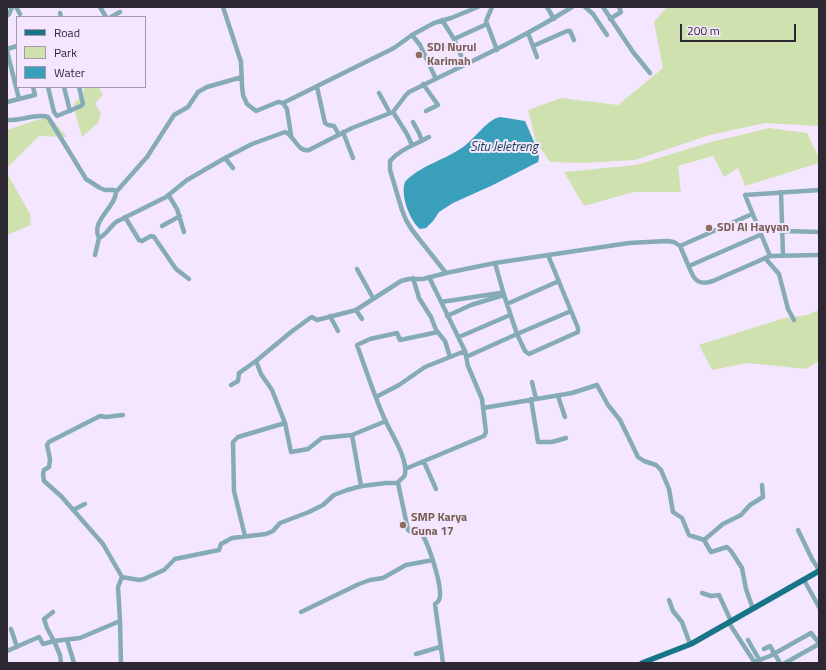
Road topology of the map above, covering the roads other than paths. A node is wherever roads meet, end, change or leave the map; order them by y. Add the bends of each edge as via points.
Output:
1 (12, 7) edge
2 (16, 7) edge
3 (100, 7) edge
4 (223, 7) edge
5 (478, 7) edge
6 (492, 7) edge
7 (548, 7) edge
8 (585, 7) edge
9 (603, 7) edge
10 (619, 7) edge
11 (570, 8) edge
12 (120, 12) dead end
13 (20, 14) dead end
14 (7, 16) edge
15 (105, 16) edge
16 (113, 16) edge
17 (554, 19) junction
18 (610, 19) junction
19 (442, 20) junction
20 (486, 24) junction
21 (528, 33) junction
22 (607, 34) dead end
23 (412, 35) junction
24 (574, 40) dead end
25 (454, 41) junction
26 (532, 46) junction
27 (440, 49) dead end
28 (7, 50) edge
29 (498, 50) junction
30 (537, 57) dead end
31 (465, 65) junction
32 (650, 73) dead end
33 (242, 77) junction
34 (436, 79) junction
35 (423, 84) junction
36 (16, 87) edge
37 (317, 87) junction
38 (16, 88) edge
39 (33, 88) edge
40 (48, 88) edge
41 (64, 88) edge
42 (79, 88) edge
43 (379, 93) dead end
44 (19, 99) junction
45 (7, 102) edge
46 (283, 103) junction
47 (70, 111) junction
48 (426, 112) dead end
49 (392, 113) junction
50 (7, 120) edge
51 (413, 122) dead end
52 (341, 133) junction
53 (291, 136) junction
54 (429, 137) dead end
55 (422, 141) junction
56 (412, 145) junction
57 (225, 158) junction
58 (353, 158) dead end
59 (233, 168) dead end
60 (819, 190) edge
61 (116, 192) junction
62 (781, 192) junction
63 (169, 196) junction
64 (752, 214) junction
65 (180, 216) junction
66 (125, 217) junction
67 (162, 226) dead end
68 (782, 229) junction
69 (184, 232) dead end
70 (819, 232) edge
71 (760, 233) junction
72 (99, 238) junction
73 (680, 246) junction
74 (94, 255) dead end
75 (548, 255) junction
76 (783, 255) junction
77 (819, 255) edge
78 (767, 257) junction
79 (495, 263) junction
80 (689, 266) junction
81 (357, 269) dead end
82 (446, 273) junction
83 (429, 277) junction
84 (413, 278) junction
85 (188, 279) dead end
86 (559, 281) junction
87 (504, 294) junction
88 (373, 298) junction
89 (441, 302) junction
90 (507, 304) junction
91 (356, 310) junction
92 (571, 310) junction
93 (510, 315) junction
94 (330, 316) junction
95 (447, 316) junction
96 (362, 319) dead end
97 (794, 320) dead end
98 (338, 331) dead end
99 (438, 332) junction
100 (517, 334) junction
101 (458, 337) junction
102 (466, 354) junction
103 (450, 357) junction
104 (256, 362) junction
105 (532, 382) dead end
106 (231, 385) dead end
107 (558, 396) junction
108 (376, 397) junction
109 (533, 399) junction
110 (483, 408) junction
111 (123, 415) dead end
112 (565, 417) dead end
113 (386, 421) junction
114 (285, 423) junction
115 (352, 434) junction
116 (566, 438) dead end
117 (424, 462) junction
118 (405, 469) junction
119 (398, 483) junction
120 (762, 485) dead end
121 (361, 486) junction
122 (436, 489) dead end
123 (85, 504) dead end
124 (73, 510) junction
125 (798, 530) dead end
126 (245, 536) junction
127 (704, 540) junction
128 (433, 560) junction
129 (819, 571) edge
130 (122, 578) junction
131 (804, 580) junction
132 (702, 593) dead end
133 (669, 600) dead end
134 (819, 607) edge
135 (753, 609) junction
136 (53, 612) dead end
137 (301, 612) dead end
138 (120, 621) junction
139 (730, 622) junction
140 (11, 629) dead end
141 (67, 640) junction
142 (748, 640) dead end
143 (54, 641) junction
144 (819, 643) edge
145 (690, 644) junction
146 (17, 647) junction
147 (440, 647) junction
148 (764, 649) dead end
149 (7, 651) edge
150 (775, 653) junction
151 (416, 654) dead end
152 (754, 662) edge
153 (760, 662) edge
154 (61, 663) edge
155 (74, 663) edge
156 (121, 663) edge
157 (443, 663) edge
158 (642, 663) edge
159 (780, 663) edge
160 (785, 663) edge

1 - 14 street
2 - 13 street
3 - 15 street
4 - 33 street via 241,62
5 - 19 street
6 - 20 street
7 - 17 street
8 - 22 street
9 - 18 street
10 - 18 street via 621,12
11 - 17 street
12 - 16 street
17 - 21 street
18 - 32 street
19 - 23 street
19 - 25 street
20 - 25 street
20 - 29 street
21 - 26 street
21 - 29 street
23 - 34 street via 420,45
23 - 37 street via 394,48
24 - 26 street via 568,31
25 - 27 street
25 - 31 street
26 - 30 street
28 - 36 street
29 - 31 street
31 - 34 street
33 - 46 street via 243,96 247,104 256,111 278,102
33 - 61 street via 198,92 188,107 174,115 148,157
34 - 35 street
35 - 48 street via 438,105
35 - 49 street via 406,94
37 - 46 street
37 - 52 street via 325,123 334,126
38 - 44 street
39 - 44 street via 35,95
40 - 47 street via 55,115
41 - 47 street
42 - 47 street via 83,104
43 - 49 street
44 - 45 street
46 - 53 street via 287,109
49 - 52 street
49 - 56 street via 402,125
50 - 61 street via 48,116 86,179 100,188
51 - 55 street
52 - 53 street via 306,151
52 - 58 street
53 - 57 street via 282,133
54 - 55 street
55 - 56 street
56 - 82 street via 393,158 390,170 408,225
57 - 59 street
57 - 63 street via 187,180
60 - 62 street
61 - 72 street via 116,197 99,222
62 - 64 street via 745,196
62 - 68 street
63 - 65 street
63 - 66 street
64 - 71 street
64 - 73 street
65 - 67 street
65 - 69 street
66 - 72 street
66 - 85 street via 138,239 142,241 154,237 176,269
68 - 70 street
68 - 71 street
68 - 76 street
71 - 78 street
71 - 80 street
72 - 74 street
73 - 75 street via 672,241 654,241
73 - 80 street
75 - 79 street
75 - 86 street
76 - 77 street
76 - 78 street
78 - 80 street via 713,281 695,279
78 - 97 street via 779,274 788,309
79 - 82 street
79 - 87 street
81 - 88 street
82 - 83 street
83 - 84 street
83 - 89 street
84 - 88 street via 401,281
84 - 99 street via 419,298
86 - 90 street
86 - 92 street
87 - 89 street
87 - 90 street
87 - 95 street
88 - 91 street
89 - 95 street
90 - 93 street
91 - 94 street
91 - 96 street
92 - 100 street
92 - 100 street via 578,332 531,353 525,351
93 - 100 street
93 - 101 street
94 - 98 street
94 - 104 street via 317,320 310,318
95 - 101 street
99 - 103 street via 445,341
99 - 108 street via 400,340 397,333 370,339 357,345
100 - 102 street
101 - 102 street
102 - 103 street
102 - 110 street
103 - 108 street via 425,367
104 - 106 street via 239,373 239,380
104 - 114 street via 272,390
105 - 109 street
107 - 109 street
107 - 112 street
107 - 127 street via 598,386 620,420 638,457 661,470 669,489 673,512 682,518 688,534
108 - 113 street
109 - 110 street
109 - 116 street via 538,442
110 - 117 street via 486,431 484,436 442,452
111 - 124 street via 100,416 48,442 50,464 44,470 44,481
113 - 115 street
113 - 118 street via 399,447
114 - 115 street via 291,452 308,449 322,438
114 - 126 street via 238,437 233,442 234,491
115 - 121 street
117 - 118 street
117 - 122 street
118 - 119 street via 405,475
119 - 121 street
119 - 128 street via 408,530 422,534
120 - 127 street via 763,497
121 - 126 street via 340,493 323,505 280,523 273,531
123 - 124 street
124 - 130 street via 103,544
125 - 129 street
126 - 130 street via 226,541 221,544 219,550 176,559 164,570 144,579
127 - 135 street via 711,552 727,547 731,551 742,568
128 - 137 street via 406,565 383,578 364,582
128 - 147 street via 440,589 439,600 435,604
129 - 131 main road
130 - 138 street via 118,588
131 - 134 street
131 - 135 main road
132 - 139 street via 719,595
133 - 145 street via 673,611 682,622
135 - 139 main road
136 - 143 street via 44,619
138 - 141 street via 80,638
138 - 156 street
139 - 145 main road
139 - 152 street
140 - 146 street
141 - 143 street
141 - 155 street
142 - 153 street
143 - 146 street via 43,644 40,638 37,638
143 - 154 street
144 - 150 street via 811,633
144 - 160 street
145 - 158 main road
146 - 149 street
147 - 151 street
147 - 157 street
148 - 150 street via 770,646
150 - 153 street
150 - 159 street
152 - 153 street

